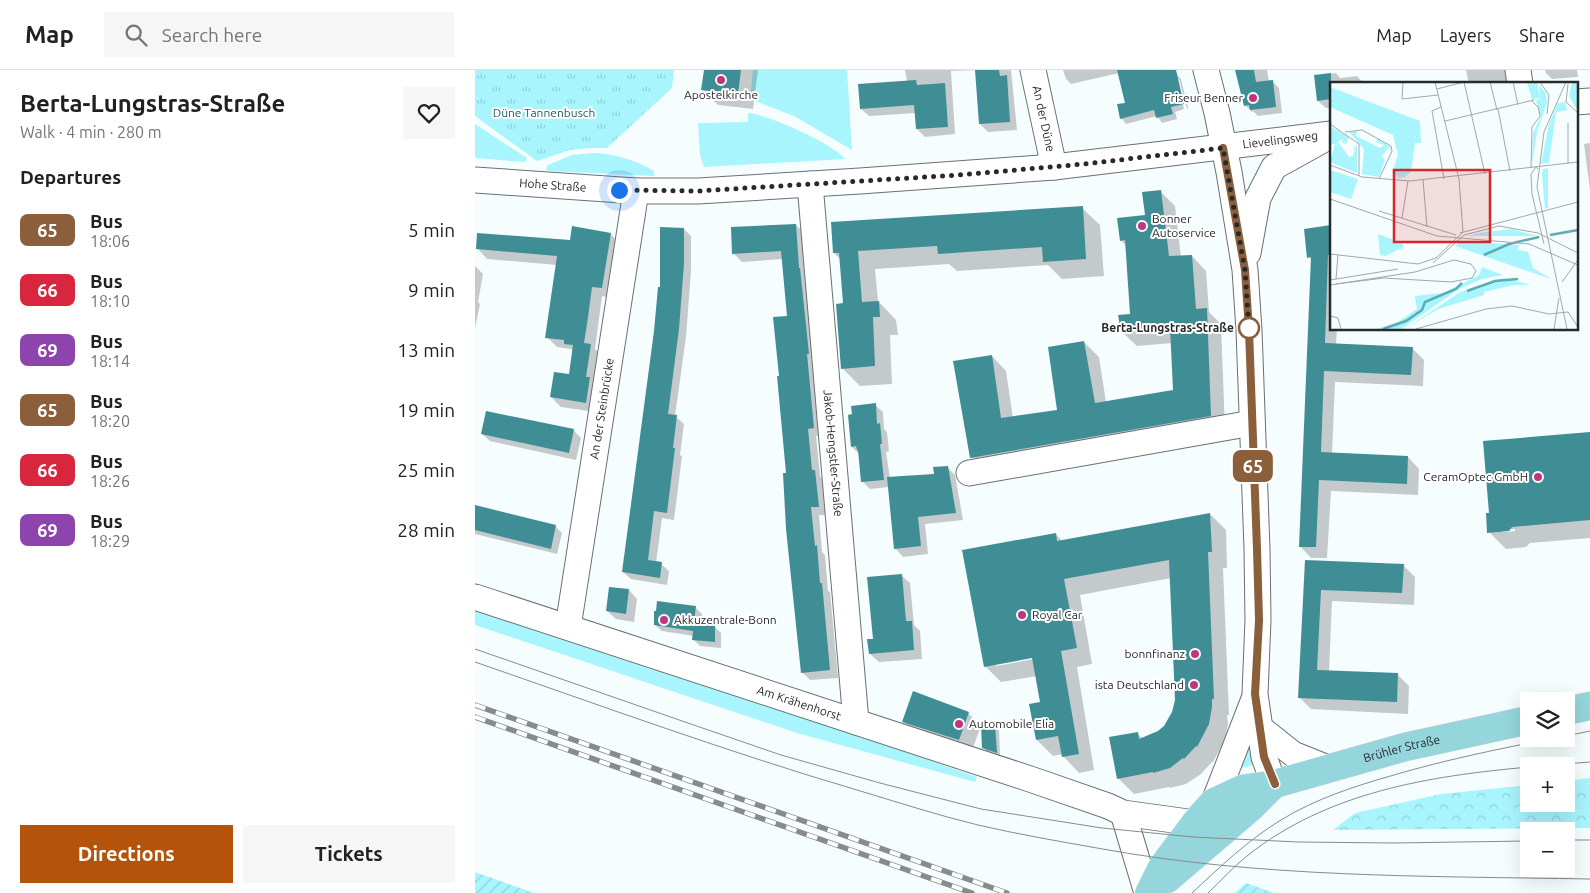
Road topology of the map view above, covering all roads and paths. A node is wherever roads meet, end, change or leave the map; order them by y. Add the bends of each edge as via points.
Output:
1 (1033, 70) edge
2 (1206, 70) edge
3 (1590, 100) edge
4 (1577, 102) edge
5 (1330, 135) edge
6 (1330, 136) edge
7 (1223, 148) junction
8 (1054, 167) junction
9 (475, 180) edge
10 (810, 184) junction
11 (636, 191) junction
12 (1245, 270) junction
13 (1252, 423) junction
14 (969, 473) dead end
15 (475, 597) edge
16 (568, 627) junction
17 (1255, 694) junction
18 (1590, 706) edge
19 (1575, 709) edge
20 (856, 722) junction
21 (1520, 722) edge
22 (1259, 727) junction
23 (1328, 768) junction
24 (1275, 784) junction
25 (1214, 802) junction
26 (1123, 814) junction
27 (1195, 823) junction
28 (1149, 893) edge

1 - 8 street, An der Düne
2 - 7 street
3 - 4 street
5 - 7 street, Lievelingsweg
6 - 12 street via 1274,167 1258,198
7 - 8 street, Lievelingsweg
7 - 12 street
8 - 10 street, Lievelingsweg
9 - 11 street, Hohe Straße
10 - 11 street, Hohe Straße
10 - 20 street, Jakob-Hengstler-Straße
11 - 16 street, An der Steinbrücke
12 - 13 street
13 - 14 street
13 - 17 street via 1259,620
15 - 16 street, Am Krähenhorst
16 - 20 street, Am Krähenhorst
17 - 22 street
17 - 25 street
18 - 19 main road
20 - 26 street, Am Krähenhorst via 1031,779
21 - 23 main road, Brühler Straße via 1405,746
22 - 23 street via 1293,754
22 - 24 street via 1264,757
23 - 24 main road, Brühler Straße
24 - 25 main road, Brühler Straße via 1242,789
24 - 28 main road
25 - 27 main road
26 - 27 street, Am Krähenhorst
26 - 28 street
27 - 28 main road via 1161,869

